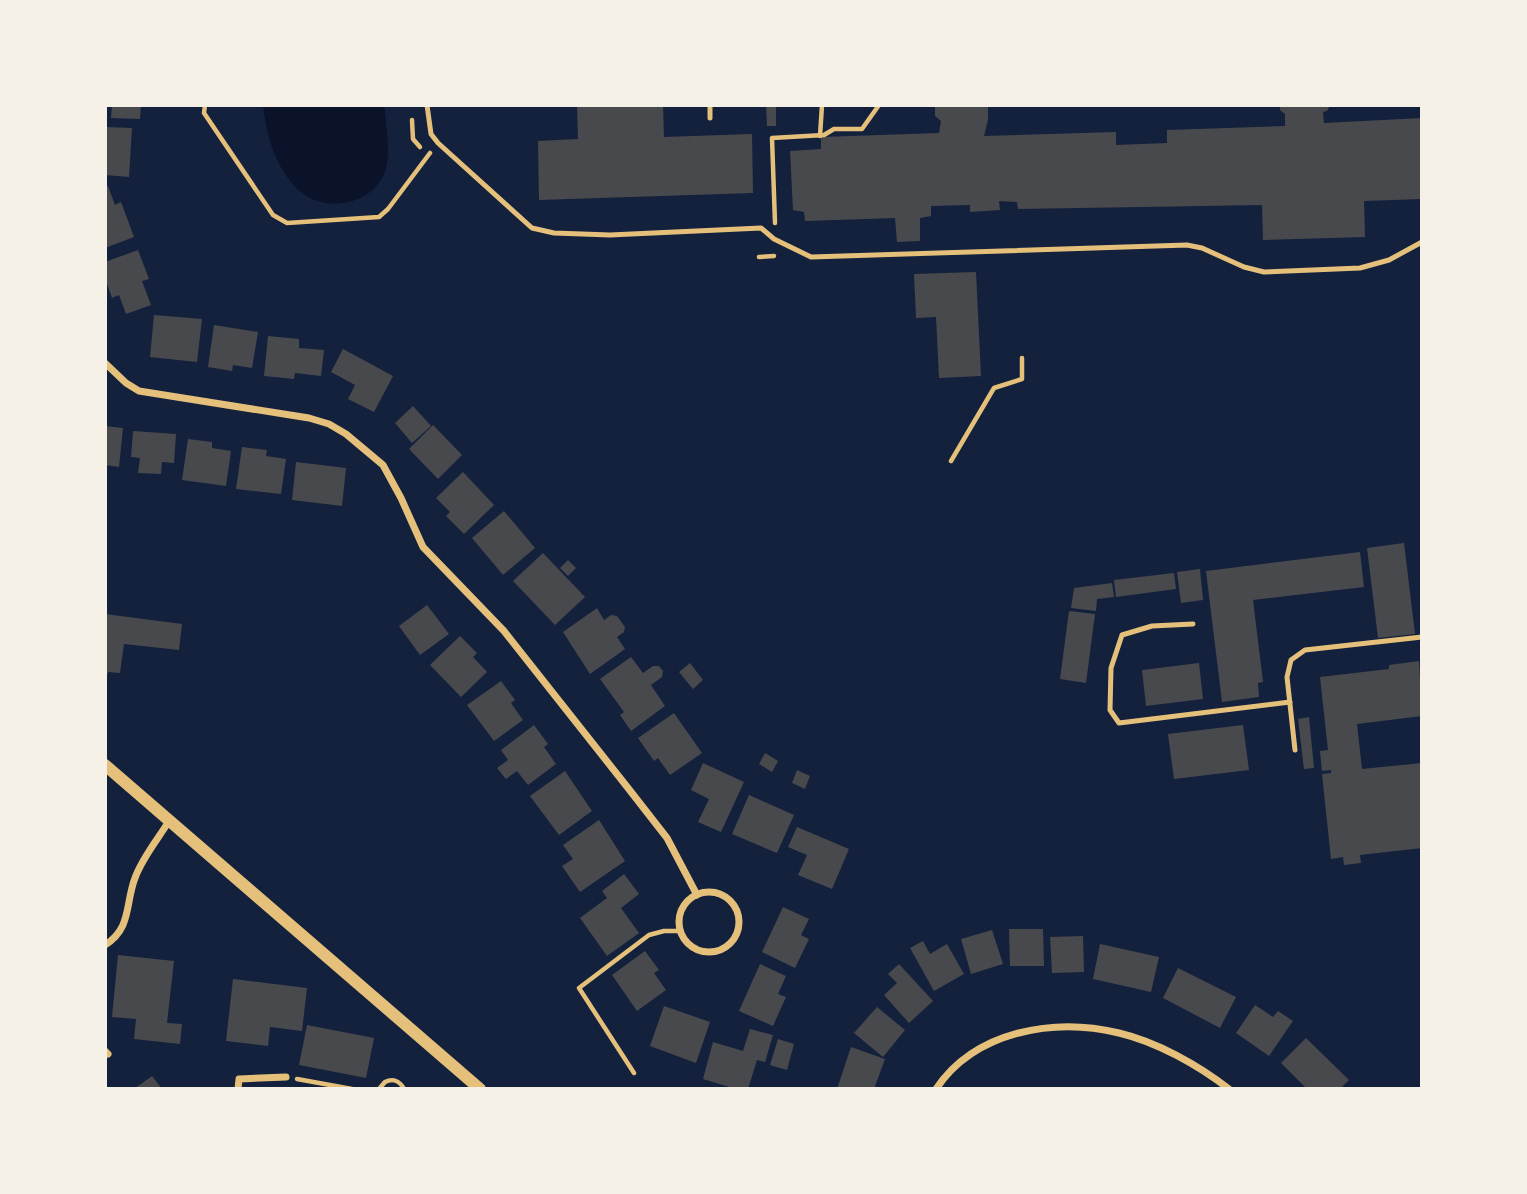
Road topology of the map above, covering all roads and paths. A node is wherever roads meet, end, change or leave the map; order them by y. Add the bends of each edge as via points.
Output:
1 (205, 105) edge
2 (427, 105) edge
3 (710, 105) edge
4 (822, 105) edge
5 (878, 105) edge
6 (710, 118) dead end
7 (820, 136) junction
8 (438, 143) junction
9 (774, 239) junction
10 (1422, 242) edge
11 (759, 257) dead end
12 (1022, 358) dead end
13 (105, 363) edge
14 (951, 461) dead end
15 (1193, 624) dead end
16 (1422, 637) edge
17 (1290, 702) junction
18 (1295, 750) dead end
19 (105, 765) edge
20 (169, 821) junction
21 (697, 895) junction
22 (680, 931) junction
23 (105, 945) edge
24 (634, 1073) dead end
25 (286, 1077) joint
26 (351, 1088) edge
27 (237, 1089) edge
28 (360, 1089) edge
29 (379, 1089) edge
30 (404, 1089) edge
31 (480, 1089) edge
32 (936, 1089) edge
33 (1228, 1089) edge

1 - 8 path via 204,113 273,215 286,223 379,217
2 - 8 lane via 431,134
3 - 6 lane
4 - 7 path
5 - 7 path via 862,129 834,129
7 - 9 path via 772,138
8 - 9 lane via 532,228 610,235 761,228
9 - 10 lane via 811,257 1187,245 1264,272 1360,268 1401,255
9 - 11 path via 775,256
12 - 14 path via 1023,379 994,388
13 - 21 street via 139,391 309,418 329,424 361,444 383,465 423,547 505,631 667,838
15 - 17 lane via 1152,626 1122,635 1111,668 1110,710 1119,723
16 - 17 lane via 1305,650 1290,660
17 - 18 lane
19 - 20 street
20 - 23 street via 135,876 126,922
20 - 31 street
21 - 22 street via 681,911
21 - 22 street via 712,892 730,901 738,916 735,937 720,950 708,952 689,944
22 - 24 path via 649,935 579,988
25 - 26 path
25 - 27 street via 239,1079
26 - 28 path
29 - 30 path via 393,1080
32 - 33 street via 958,1062 985,1045 1010,1034 1045,1028 1119,1033 1156,1045

